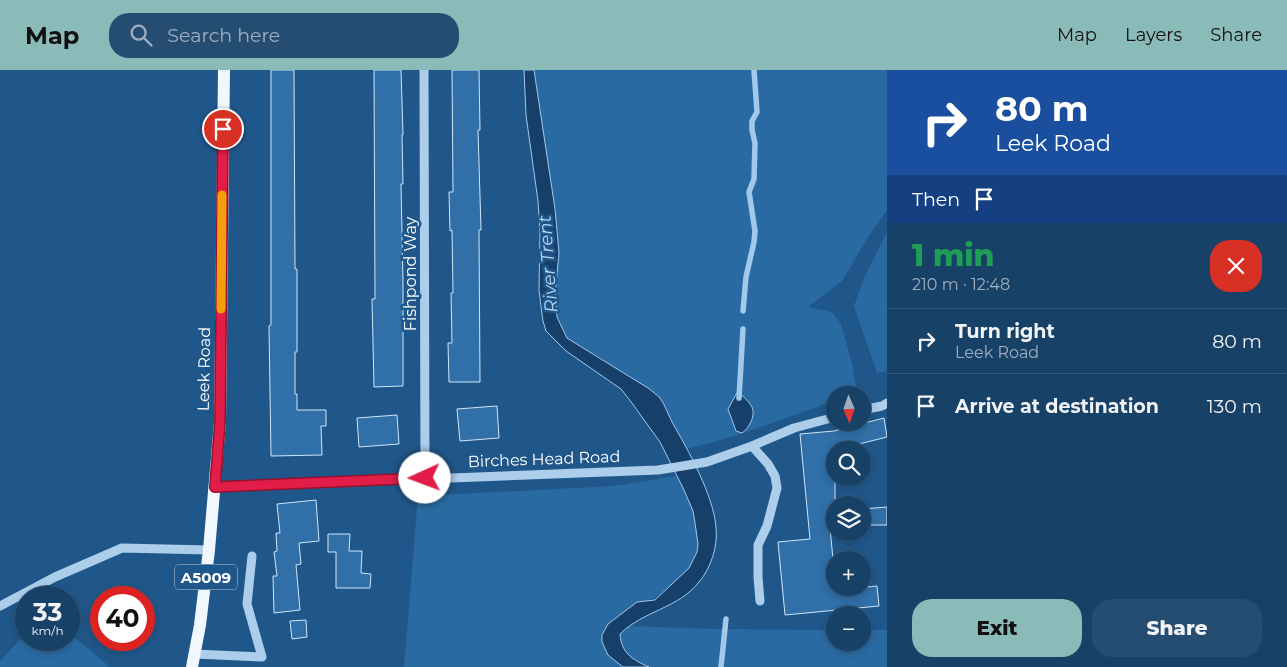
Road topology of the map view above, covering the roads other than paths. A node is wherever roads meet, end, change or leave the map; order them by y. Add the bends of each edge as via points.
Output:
1 (224, 70) edge
2 (424, 70) edge
3 (887, 403) edge
4 (871, 408) edge
5 (826, 419) edge
6 (752, 446) junction
7 (425, 478) junction
8 (215, 487) junction
9 (209, 550) junction
10 (252, 556) dead end
11 (760, 601) dead end
12 (0, 606) edge
13 (193, 661) edge

1 - 8 main road, Leek Road / A5009 via 220,422
2 - 7 street, Fishpond Way
3 - 4 street
5 - 6 street, Birches Head Road via 794,428
6 - 7 street, Birches Head Road via 708,462 658,470
6 - 11 street via 768,464 777,488 767,526 758,545
7 - 8 street, Birches Head Road
8 - 9 main road, Leek Road / A5009
9 - 12 street via 122,548 55,577
9 - 13 main road, Leek Road / A5009
10 - 13 street via 247,604 262,657

